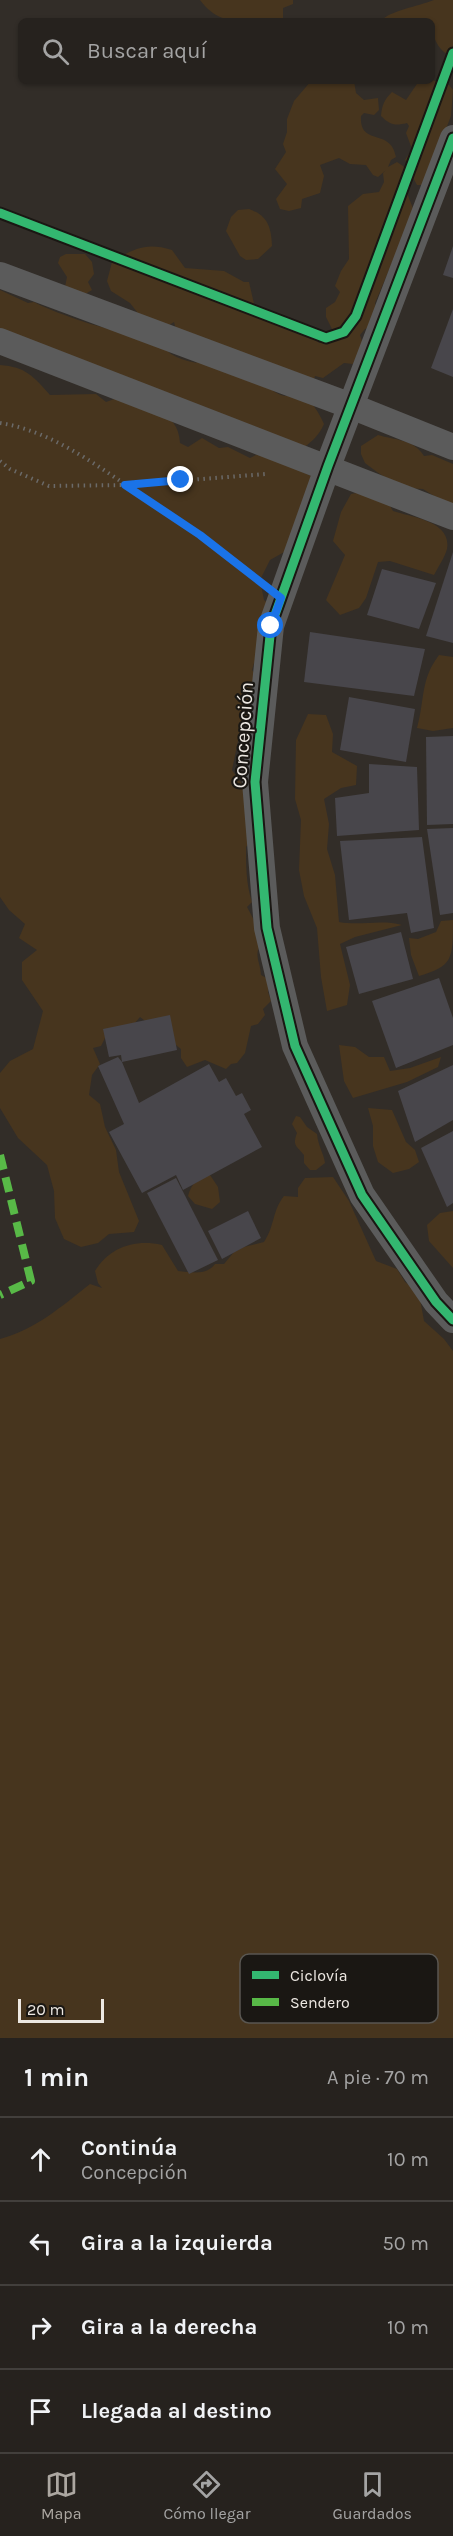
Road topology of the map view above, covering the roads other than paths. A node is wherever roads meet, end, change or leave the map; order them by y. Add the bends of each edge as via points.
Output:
1 (453, 138) edge
2 (0, 275) edge
3 (0, 341) edge
4 (351, 406) junction
5 (453, 447) edge
6 (328, 466) junction
7 (453, 517) edge
8 (453, 1320) edge

1 - 4 street, Concepción
2 - 4 street
3 - 6 street
4 - 5 street
4 - 6 street, Concepción
6 - 7 street
6 - 8 street, Concepción via 271,626 255,782 267,928 295,1046 362,1195 436,1302

